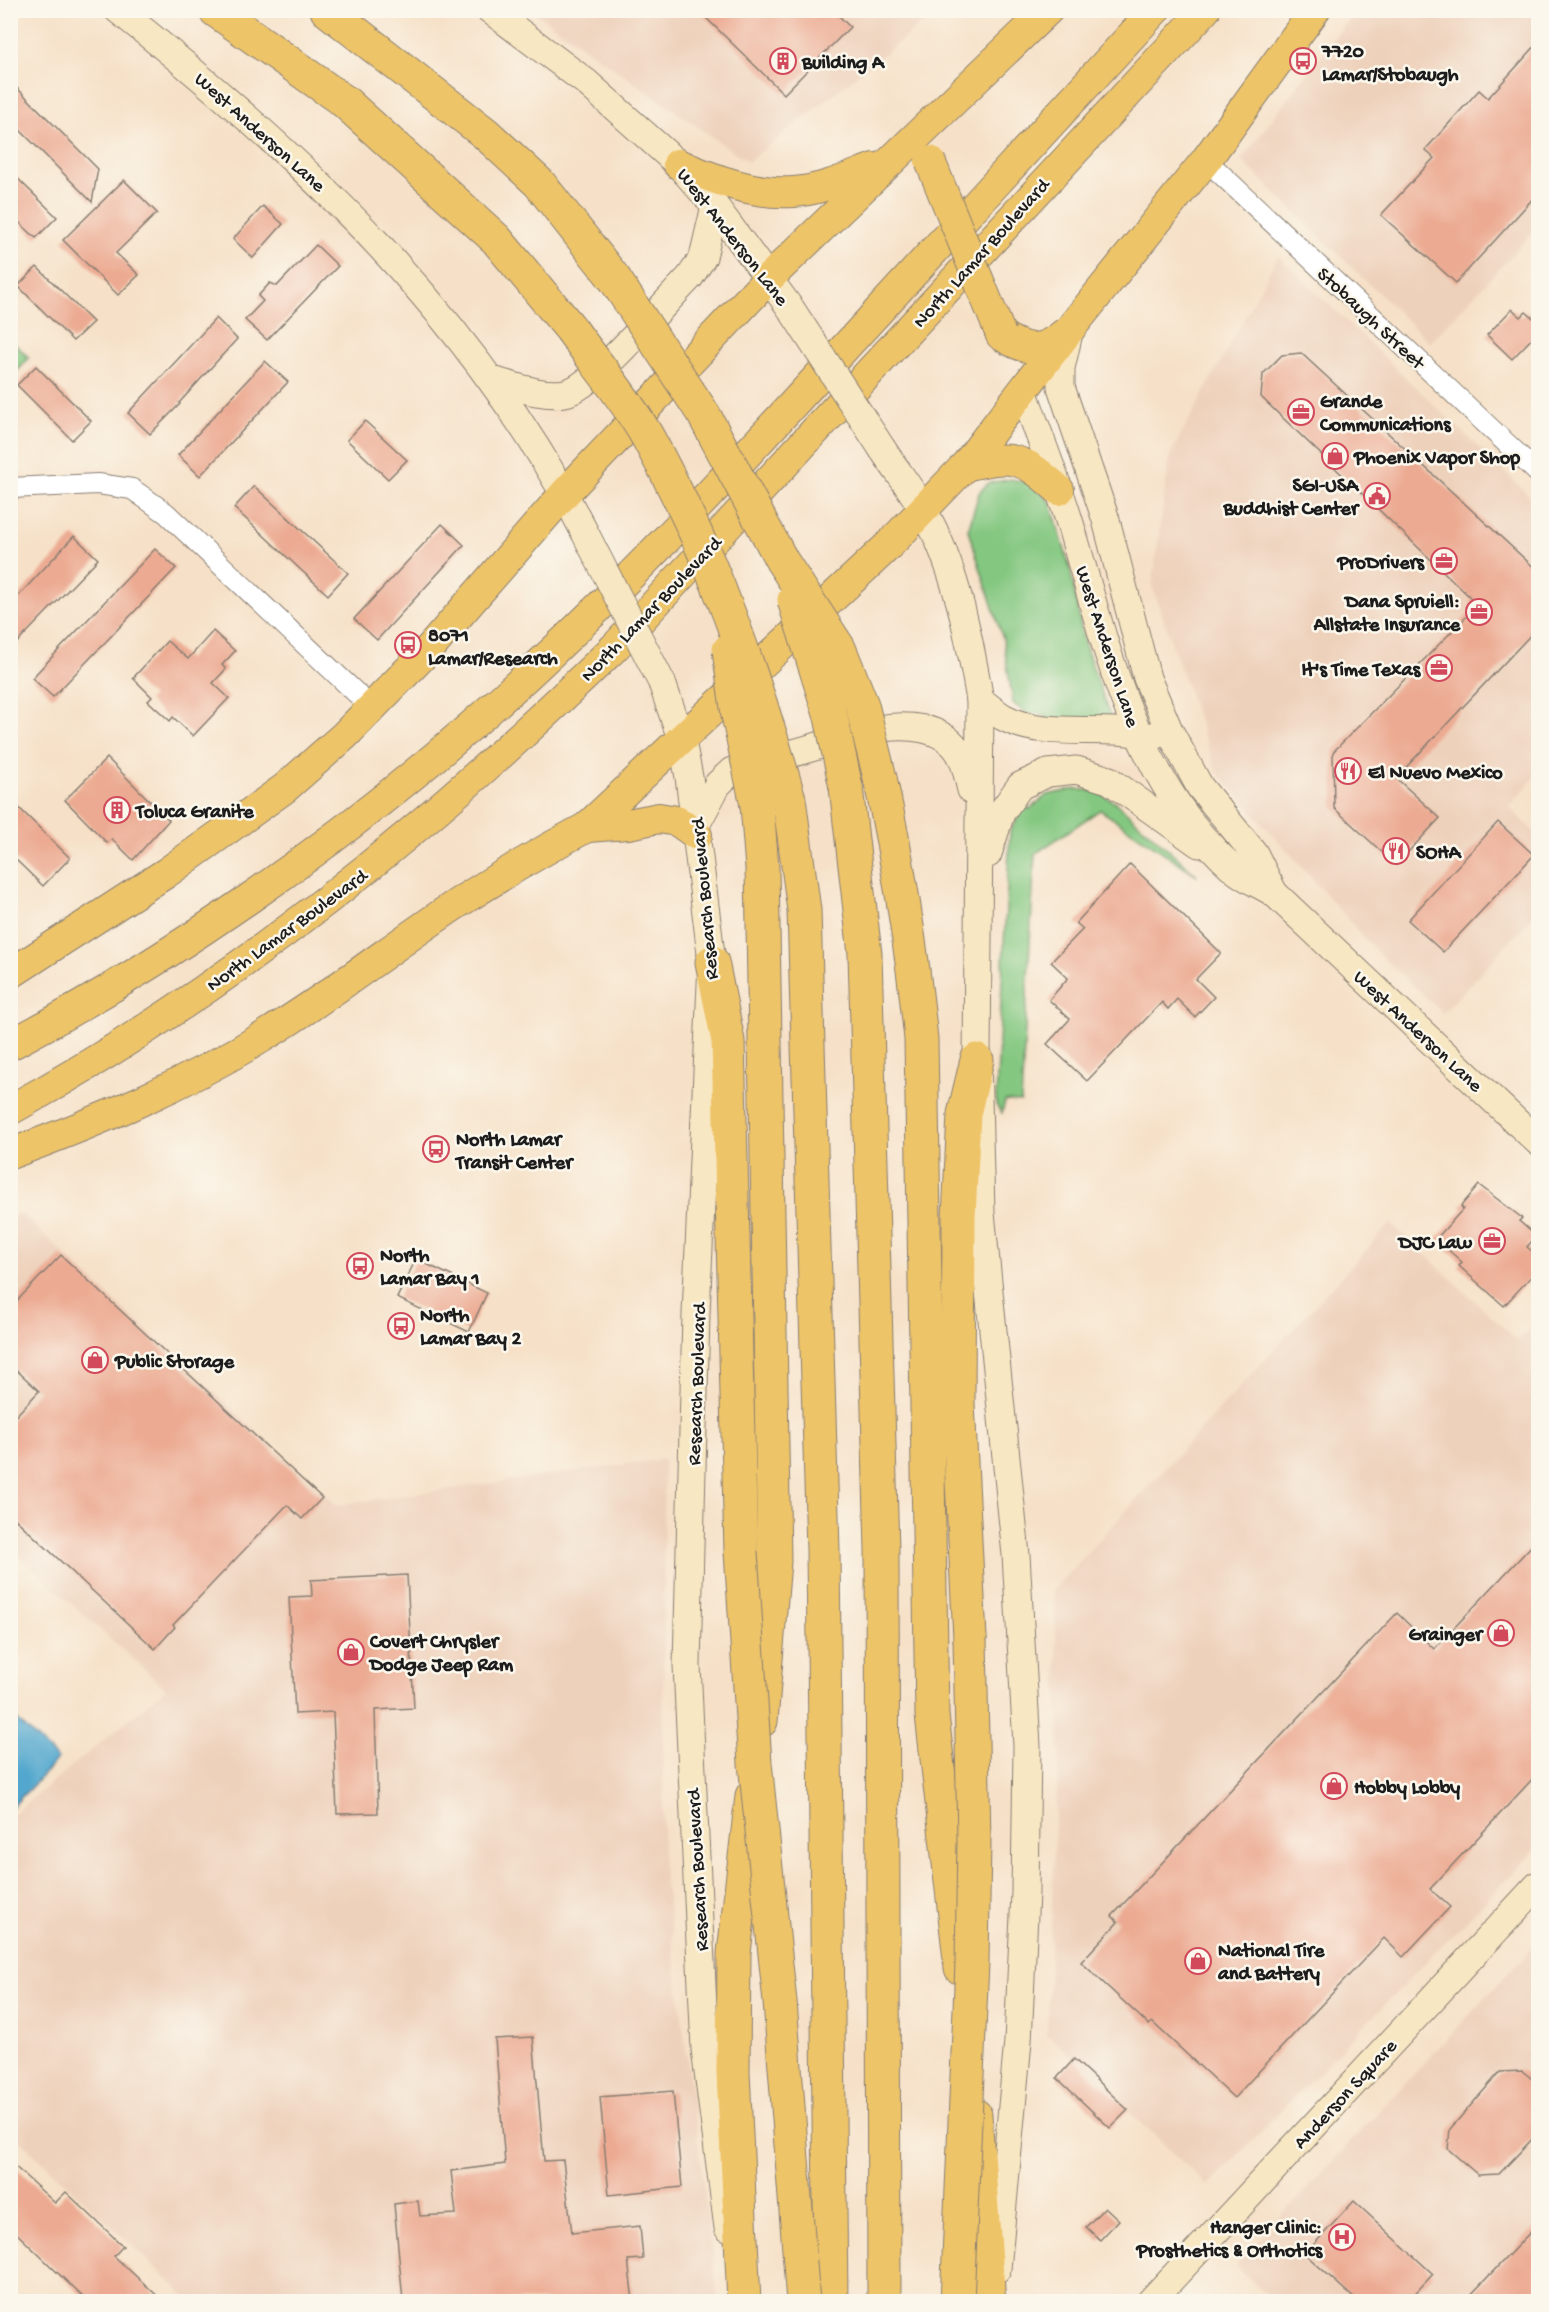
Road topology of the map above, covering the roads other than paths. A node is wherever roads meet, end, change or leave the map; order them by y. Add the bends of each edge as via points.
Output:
1 (118, 10) edge
2 (216, 10) edge
3 (327, 10) edge
4 (490, 10) edge
5 (1048, 10) edge
6 (1155, 10) edge
7 (1205, 10) edge
8 (1315, 10) edge
9 (926, 126) junction
10 (1206, 160) junction
11 (891, 161) junction
12 (678, 164) junction
13 (715, 206) junction
14 (769, 278) junction
15 (1070, 329) junction
16 (1001, 335) junction
17 (492, 380) junction
18 (1023, 390) junction
19 (966, 466) junction
20 (1539, 473) edge
21 (10, 488) edge
22 (1059, 490) junction
23 (565, 493) junction
24 (924, 511) junction
25 (782, 561) junction
26 (720, 586) junction
27 (980, 700) junction
28 (373, 709) junction
29 (1136, 732) junction
30 (682, 741) junction
31 (1184, 760) junction
32 (980, 820) junction
33 (587, 827) junction
34 (697, 830) junction
35 (1236, 870) junction
36 (979, 884) junction
37 (1274, 893) junction
38 (712, 962) junction
39 (10, 974) edge
40 (10, 1046) edge
41 (977, 1060) junction
42 (10, 1110) edge
43 (1539, 1142) edge
44 (10, 1154) edge
45 (1539, 1885) edge
46 (743, 2301) edge
47 (803, 2301) edge
48 (831, 2301) edge
49 (884, 2301) edge
50 (957, 2301) edge
51 (989, 2301) edge
52 (994, 2301) edge
53 (1150, 2301) edge

1 - 17 main road, West Anderson Lane via 208,81 353,215 410,276
2 - 26 highway, bridge via 345,102 496,239 571,329 646,435
3 - 25 highway, bridge via 486,134 531,176 614,278 704,416
4 - 12 main road, West Anderson Lane via 586,82
5 - 9 main road
6 - 40 main road, North Lamar Boulevard via 770,430 592,615 496,704 375,804 268,883 145,966
7 - 42 main road, North Lamar Boulevard via 646,614 542,718 402,842 299,922 174,1009
8 - 10 main road
9 - 11 main road
9 - 16 main road, bridge via 930,161
10 - 15 main road
10 - 20 street, Stobaugh Street
11 - 12 main road via 833,184 794,192 753,189
11 - 14 main road
12 - 13 main road, West Anderson Lane
13 - 14 main road, West Anderson Lane
13 - 17 main road via 703,256 690,277 588,381 566,393 543,393
14 - 23 main road
14 - 24 main road, West Anderson Lane, bridge
15 - 16 main road via 1046,348 1023,346
15 - 18 main road
15 - 31 main road via 1061,387 1106,520 1147,678
16 - 18 main road
17 - 23 main road, West Anderson Lane
18 - 19 main road
18 - 22 main road, West Anderson Lane
19 - 22 main road via 998,458 1017,460 1035,468
19 - 24 main road
21 - 28 street via 98,484 132,489 166,513
22 - 29 main road, West Anderson Lane via 1099,628
23 - 28 main road
23 - 30 main road, Research Boulevard, bridge via 662,683
24 - 27 main road via 949,572 971,648
24 - 30 main road
25 - 49 highway, bridge via 831,717 846,787 865,954 882,1550
25 - 51 highway, bridge via 839,648 862,705 900,869 913,960 921,1039 932,1715 980,2160
26 - 46 highway, bridge via 738,715 757,806 763,879 774,1561 767,1669 734,1953 733,2072
26 - 48 highway, bridge via 762,700 789,799 804,910 823,1550
27 - 29 main road via 1004,717 1039,727
27 - 32 main road
28 - 39 main road via 285,788 166,873
29 - 31 main road via 1159,739
29 - 35 main road, West Anderson Lane via 1168,789 1200,832
30 - 33 main road
30 - 34 main road, Research Boulevard
31 - 37 main road, West Anderson Lane via 1206,795 1254,853
32 - 34 main road via 961,754 954,746 919,727 895,726 732,771 718,784
32 - 36 main road
33 - 34 main road via 659,818
33 - 44 main road via 456,904 374,964 218,1064 99,1120
34 - 38 main road, Research Boulevard
35 - 36 main road via 1109,780 1076,770 1048,773 1020,786 1001,813
35 - 37 main road, West Anderson Lane
36 - 41 main road
37 - 43 main road, West Anderson Lane
38 - 46 main road, Research Boulevard via 696,1314 687,1665 705,2049 724,2206
38 - 47 highway, bridge via 728,1041 741,1552 754,1763 780,2002
41 - 50 highway, bridge via 964,1113 959,1217 958,1403 974,1841
41 - 52 main road via 981,1214 1016,1555 1027,1746 1018,2041
45 - 53 main road, Anderson Square

